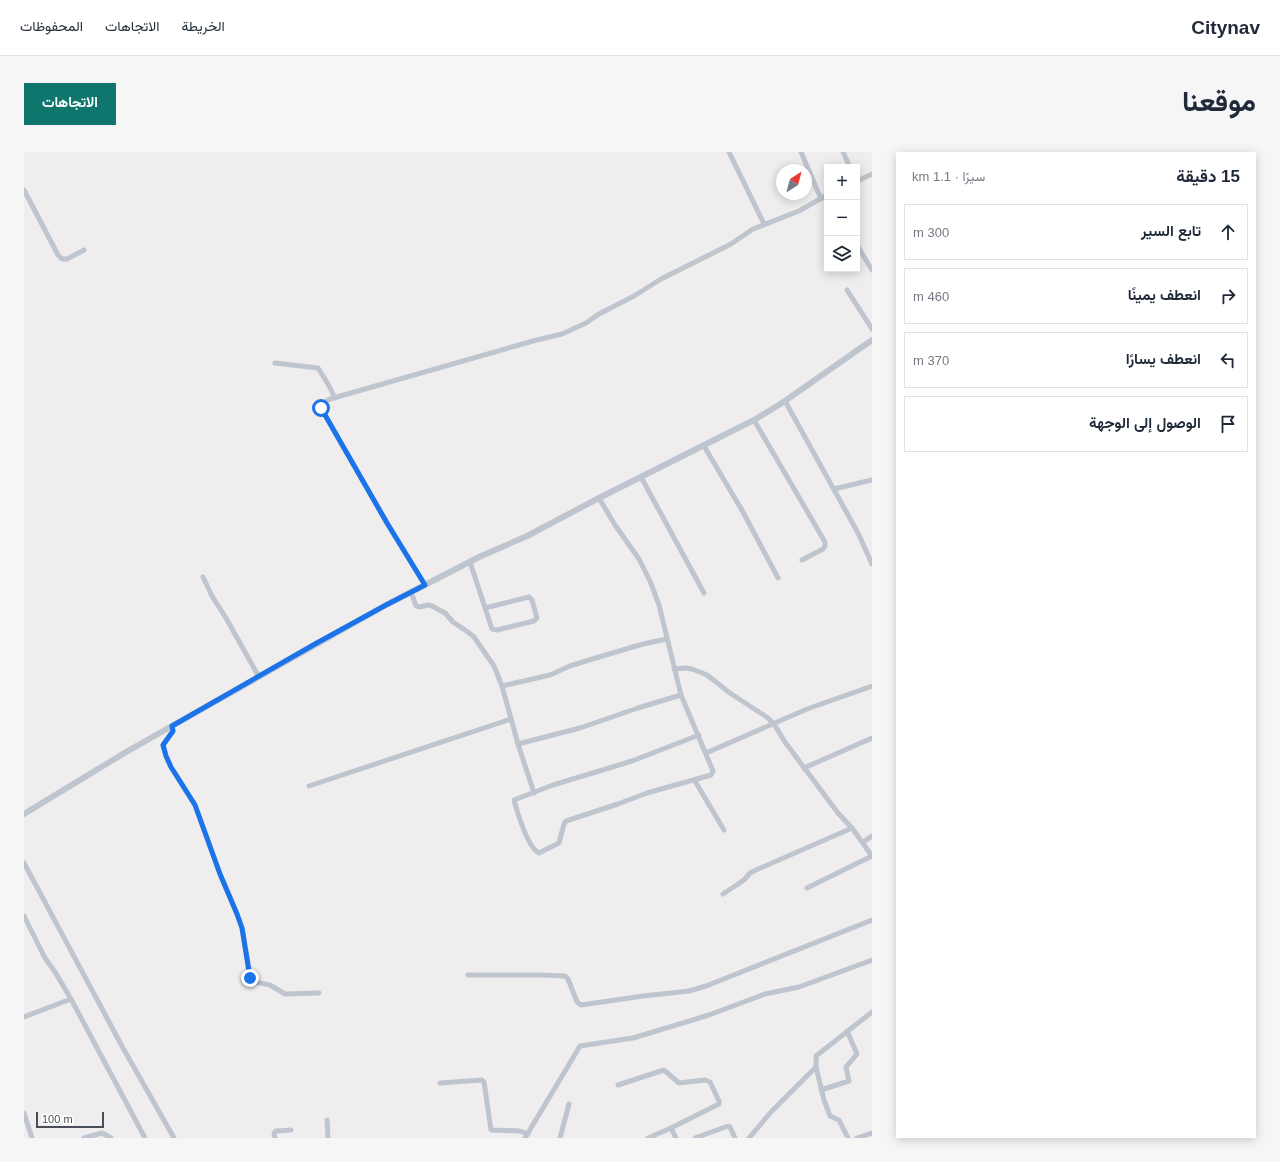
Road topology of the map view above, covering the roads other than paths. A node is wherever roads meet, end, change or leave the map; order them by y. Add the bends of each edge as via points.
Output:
1 (729, 152) edge
2 (801, 152) edge
3 (843, 152) edge
4 (849, 164) edge
5 (872, 174) edge
6 (860, 180) edge
7 (24, 190) edge
8 (824, 197) edge
9 (821, 199) junction
10 (764, 224) junction
11 (84, 250) dead end
12 (860, 250) edge
13 (872, 270) edge
14 (847, 290) dead end
15 (872, 329) edge
16 (872, 340) edge
17 (275, 363) dead end
18 (335, 398) junction
19 (785, 401) junction
20 (754, 420) junction
21 (704, 446) junction
22 (641, 477) junction
23 (872, 480) edge
24 (834, 489) junction
25 (599, 498) junction
26 (802, 560) dead end
27 (470, 562) junction
28 (872, 564) edge
29 (203, 577) dead end
30 (778, 578) dead end
31 (425, 585) junction
32 (411, 592) junction
33 (704, 594) dead end
34 (485, 608) junction
35 (667, 639) junction
36 (674, 669) junction
37 (259, 677) junction
38 (502, 686) junction
39 (872, 686) edge
40 (681, 695) junction
41 (511, 719) junction
42 (774, 724) junction
43 (172, 726) junction
44 (699, 735) junction
45 (872, 738) edge
46 (518, 744) junction
47 (706, 753) junction
48 (804, 768) junction
49 (695, 781) junction
50 (309, 786) dead end
51 (534, 793) junction
52 (24, 814) edge
53 (852, 828) junction
54 (724, 830) dead end
55 (872, 836) edge
56 (863, 842) junction
57 (872, 856) edge
58 (24, 863) edge
59 (807, 888) dead end
60 (723, 894) dead end
61 (24, 916) edge
62 (872, 920) edge
63 (872, 960) edge
64 (468, 975) dead end
65 (319, 993) dead end
66 (70, 1000) junction
67 (872, 1012) edge
68 (24, 1018) edge
69 (847, 1031) junction
70 (816, 1067) junction
71 (440, 1083) dead end
72 (618, 1084) dead end
73 (821, 1090) junction
74 (569, 1104) dead end
75 (24, 1113) edge
76 (327, 1120) dead end
77 (671, 1128) junction
78 (291, 1130) dead end
79 (872, 1132) edge
80 (527, 1136) edge
81 (32, 1138) edge
82 (84, 1138) edge
83 (111, 1138) edge
84 (145, 1138) edge
85 (174, 1138) edge
86 (275, 1138) edge
87 (328, 1138) edge
88 (560, 1138) edge
89 (648, 1138) edge
90 (676, 1138) edge
91 (695, 1138) edge
92 (735, 1138) edge
93 (749, 1138) edge
94 (848, 1138) edge
95 (857, 1138) edge

1 - 10 street
2 - 9 street
3 - 4 street
5 - 6 street
7 - 11 street via 62,259
8 - 9 street
9 - 10 street via 799,211
10 - 18 street via 562,334
12 - 13 street
14 - 15 street
16 - 19 street
17 - 18 street via 318,368
18 - 31 street via 324,402 321,408
19 - 20 street
19 - 24 street
20 - 21 street
20 - 26 street via 824,542 823,549
21 - 22 street
21 - 30 street
22 - 25 street
22 - 33 street
23 - 24 street
24 - 28 street
25 - 27 street via 527,536
25 - 35 street via 639,558 658,604
27 - 31 street
27 - 34 street
29 - 37 street
31 - 32 street
32 - 37 street
32 - 38 street via 416,606 427,605 442,610 474,638 494,666
34 - 34 street via 494,630 534,621 537,618 529,597
35 - 36 street
35 - 38 street via 599,656 550,675
36 - 40 street
36 - 42 street via 686,668 707,675
37 - 43 street
38 - 41 street
39 - 42 street via 807,709
40 - 44 street
40 - 46 street via 580,728
41 - 46 street
41 - 50 street
42 - 47 street
42 - 48 street
43 - 52 street
43 - 65 street via 173,731 163,745 166,756 176,777 195,805 237,914 251,979 270,985 285,994
44 - 47 street
44 - 51 street via 632,761
45 - 48 street
46 - 51 street
47 - 49 street via 712,774
48 - 53 street
49 - 51 street via 647,793 566,821 559,843 539,853 534,850 522,825 514,800
49 - 54 street
53 - 56 street
53 - 60 street via 750,873
55 - 56 street
56 - 57 street
57 - 59 street
58 - 85 street
61 - 66 street
62 - 64 street via 722,981 689,991 581,1005 564,976
63 - 80 street via 799,987 765,994 640,1036 580,1046
66 - 68 street
66 - 84 street
67 - 69 street
69 - 70 street via 816,1056
69 - 73 street via 857,1054 846,1068 848,1081
70 - 73 street
70 - 93 street
71 - 80 street via 482,1080 491,1130 520,1131
72 - 77 street via 664,1070 679,1084 709,1080 719,1104
73 - 94 street via 830,1116 839,1120
74 - 88 street
75 - 81 street
76 - 87 street
77 - 89 street
77 - 90 street
78 - 86 street via 275,1131
79 - 95 street
82 - 83 street via 102,1132
91 - 92 street via 728,1126

